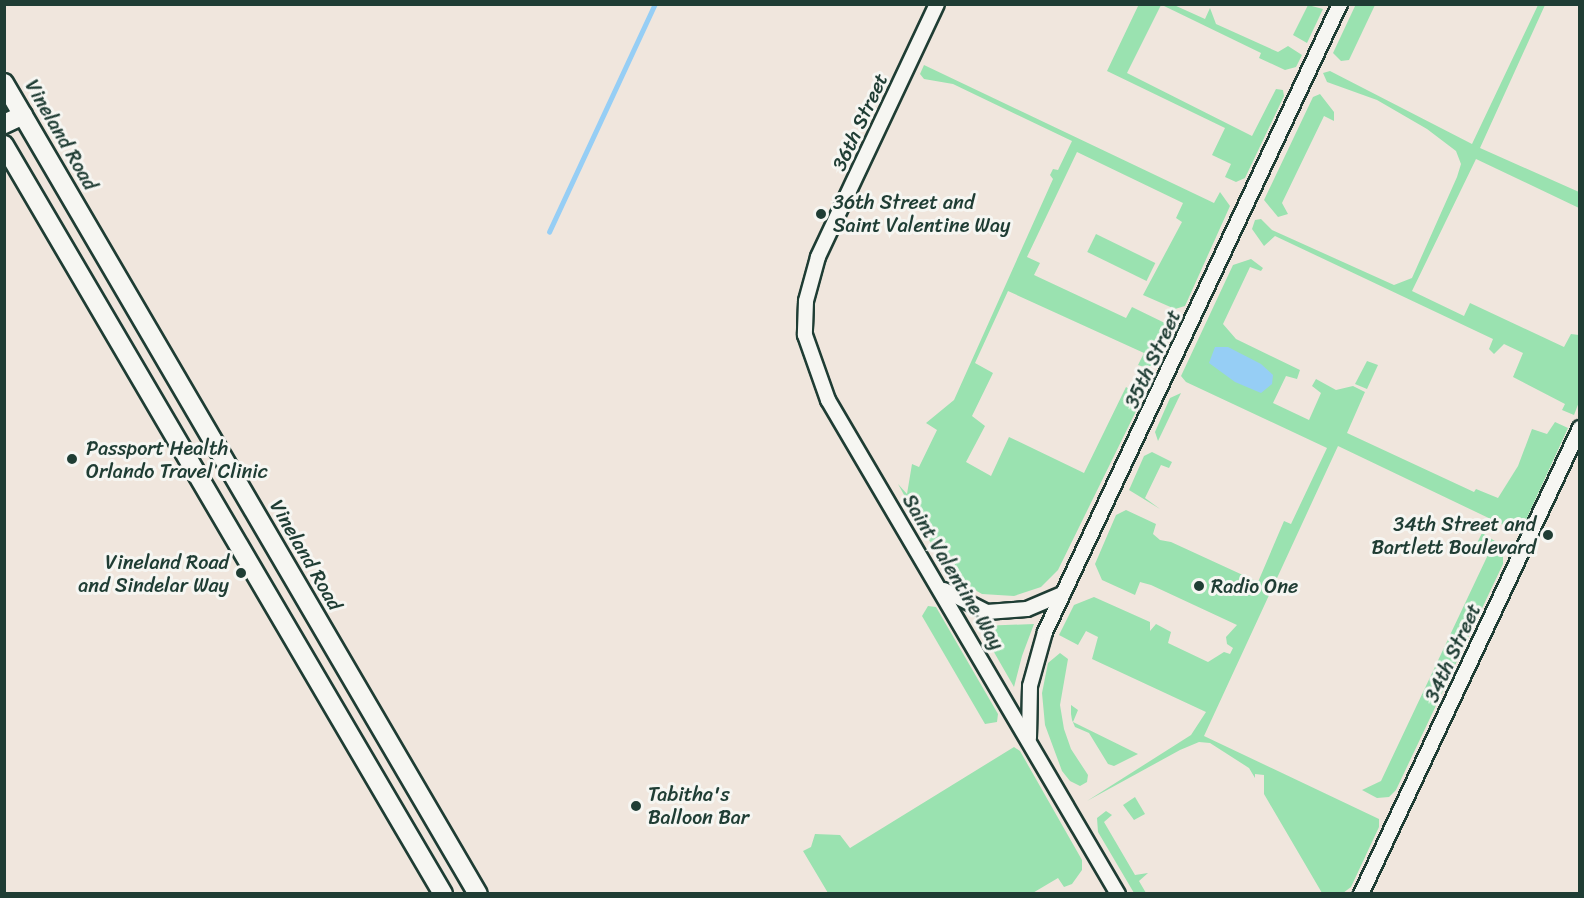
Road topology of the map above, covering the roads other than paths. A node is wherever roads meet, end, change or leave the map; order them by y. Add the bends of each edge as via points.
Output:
1 (937, 4) edge
2 (1340, 4) edge
3 (4, 83) edge
4 (23, 115) junction
5 (4, 124) edge
6 (4, 145) edge
7 (818, 257) joint
8 (175, 374) junction
9 (147, 389) junction
10 (1580, 428) edge
11 (1576, 444) edge
12 (941, 588) junction
13 (1063, 594) junction
14 (1029, 738) junction
15 (445, 838) junction
16 (421, 856) junction
17 (443, 894) edge
18 (478, 894) edge
19 (1118, 894) edge
20 (1362, 894) edge

1 - 7 street, 36th Street
2 - 13 street, 35th Street
3 - 4 street, Vineland Road
4 - 5 street
4 - 8 street, Vineland Road
6 - 9 street
7 - 12 street, Saint Valentine Way via 805,320 808,346 821,386
8 - 9 street
8 - 15 street, Vineland Road
9 - 16 street
10 - 11 street, 34th Street
11 - 20 street, 34th Street
12 - 13 street via 987,612 1027,609
12 - 14 street, Saint Valentine Way
13 - 14 street, 35th Street via 1035,659
14 - 19 street, Saint Valentine Way
15 - 16 street
15 - 18 street, Vineland Road
16 - 17 street

